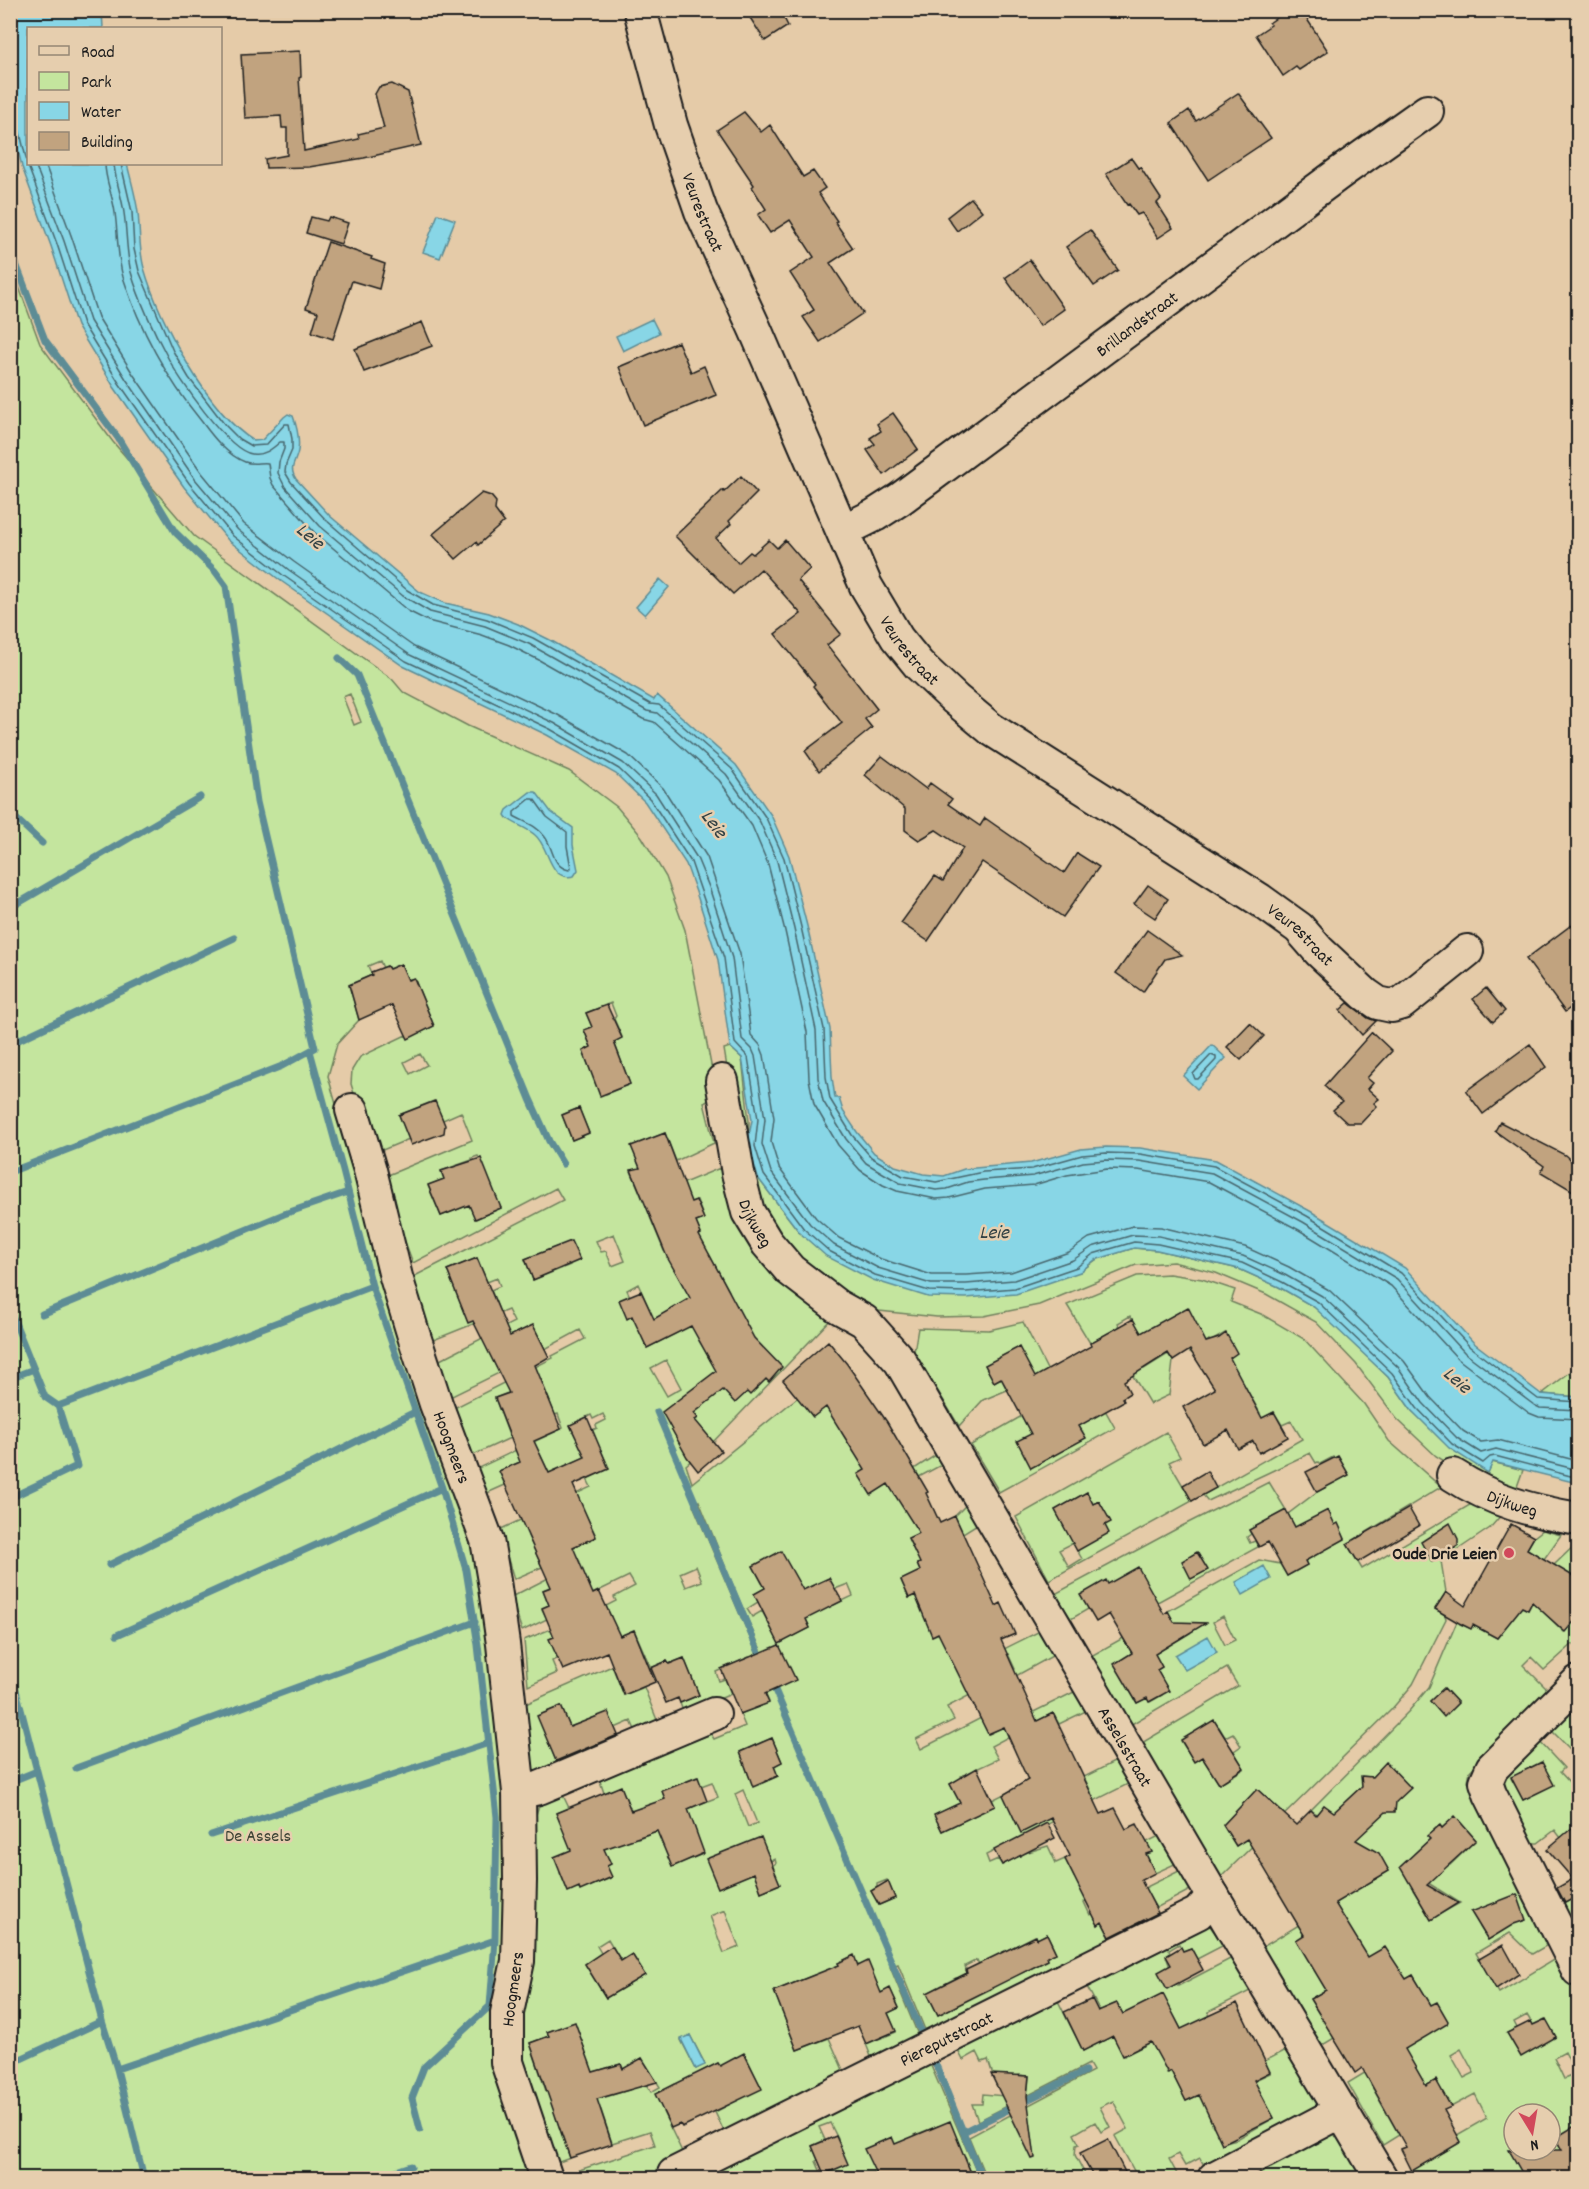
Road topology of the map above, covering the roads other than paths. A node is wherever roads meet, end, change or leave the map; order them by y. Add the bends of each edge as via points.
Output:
1 (640, 10) edge
2 (1427, 111) dead end
3 (843, 531) junction
4 (1467, 951) dead end
5 (722, 1081) dead end
6 (352, 1110) dead end
7 (864, 1321) joint
8 (1453, 1474) dead end
9 (1578, 1519) edge
10 (1578, 1682) edge
11 (714, 1714) dead end
12 (519, 1792) junction
13 (1213, 1896) junction
14 (1578, 1970) edge
15 (1342, 2111) junction
16 (674, 2174) dead end
17 (546, 2178) edge
18 (1214, 2178) edge
19 (1381, 2178) edge

1 - 3 street, Veurestraat via 671,125 701,212
2 - 3 street, Brillandstraat via 900,499
3 - 4 street, Veurestraat via 866,586 897,638 955,699 991,729 1299,928 1318,951 1378,1003 1402,1003
5 - 7 street, Dijkweg via 748,1212 790,1270
6 - 12 street, Hoogmeers via 413,1333 487,1540
7 - 13 street, Asselsstraat via 900,1360
8 - 9 street, Dijkweg via 1498,1499
10 - 14 street via 1492,1768 1486,1782
11 - 12 street via 539,1788
12 - 17 street, Hoogmeers via 518,1961 507,2013 506,2054
13 - 15 street, Asselsstraat
13 - 16 street, Piereputstraat via 1198,1913
15 - 18 street
15 - 19 street, Asselsstraat

